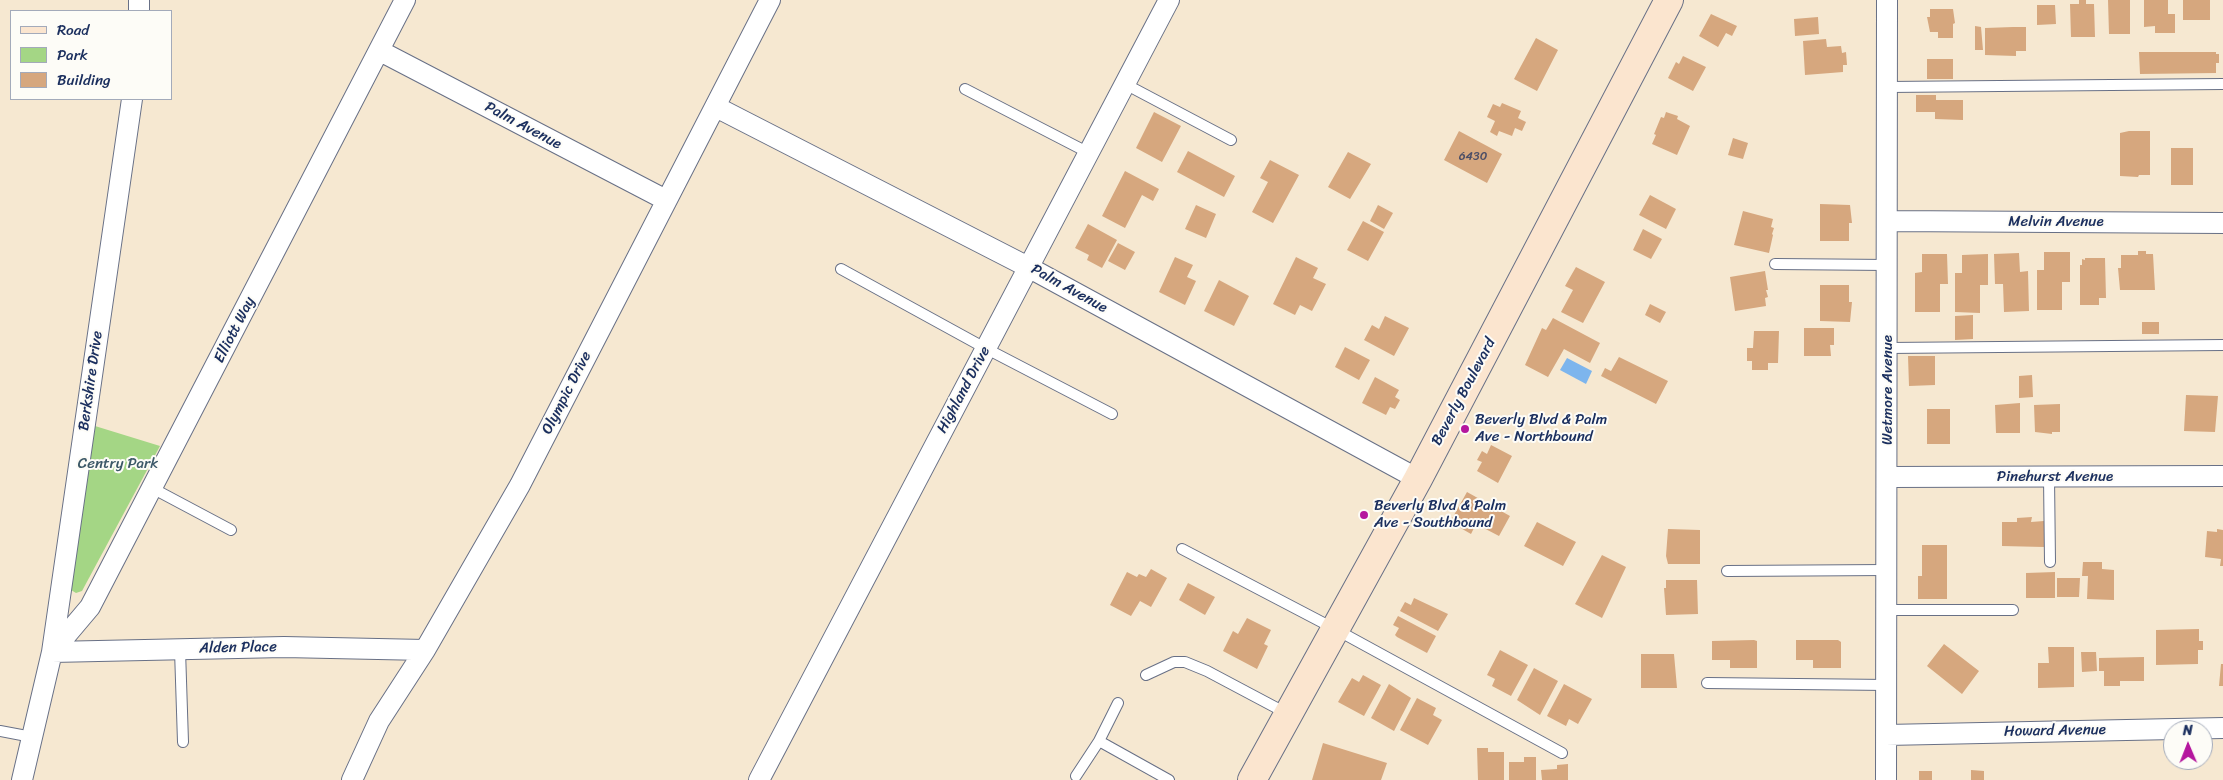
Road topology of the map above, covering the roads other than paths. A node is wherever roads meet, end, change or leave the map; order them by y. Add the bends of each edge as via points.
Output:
1 (405, 0) edge
2 (770, 0) edge
3 (1169, 0) edge
4 (1669, 0) edge
5 (1887, 0) edge
6 (380, 51) junction
7 (1125, 84) junction
8 (2223, 84) edge
9 (1888, 87) junction
10 (965, 89) dead end
11 (132, 100) edge
12 (716, 107) junction
13 (1230, 140) dead end
14 (1088, 153) junction
15 (666, 200) junction
16 (1888, 221) junction
17 (2223, 223) edge
18 (1775, 264) dead end
19 (1888, 265) junction
20 (1028, 267) junction
21 (841, 269) dead end
22 (2223, 345) edge
23 (986, 348) junction
24 (1888, 348) junction
25 (1112, 414) dead end
26 (2223, 476) edge
27 (1888, 477) junction
28 (2049, 477) junction
29 (1418, 479) junction
30 (152, 488) junction
31 (231, 530) dead end
32 (1182, 549) dead end
33 (2050, 562) dead end
34 (1887, 570) junction
35 (1727, 571) dead end
36 (1887, 610) junction
37 (2013, 610) dead end
38 (1336, 629) junction
39 (180, 650) junction
40 (425, 650) junction
41 (52, 652) junction
42 (1146, 675) dead end
43 (1706, 683) dead end
44 (1887, 685) junction
45 (1118, 703) dead end
46 (1289, 714) junction
47 (2223, 728) edge
48 (0, 731) edge
49 (1886, 735) junction
50 (32, 737) junction
51 (1099, 740) junction
52 (183, 742) dead end
53 (1562, 753) dead end
54 (1076, 776) dead end
55 (22, 780) edge
56 (352, 780) edge
57 (759, 780) edge
58 (1169, 780) edge
59 (1252, 780) edge
60 (1886, 780) edge

1 - 6 street, Elliott Way
2 - 12 street, Olympic Drive
3 - 7 street, Highland Drive
4 - 29 main road, Beverly Boulevard
5 - 9 street, Wetmore Avenue
6 - 15 street, Palm Avenue
6 - 30 street, Elliott Way
7 - 13 lane
7 - 14 street, Highland Drive
8 - 9 lane
9 - 16 street, Wetmore Avenue
10 - 14 lane
11 - 41 street, Berkshire Drive
12 - 15 street, Olympic Drive
12 - 20 street, Palm Avenue
14 - 20 street, Highland Drive
15 - 40 street, Olympic Drive via 520,484
16 - 17 street, Melvin Avenue
16 - 19 street, Wetmore Avenue
18 - 19 lane
19 - 24 street, Wetmore Avenue
20 - 23 street, Highland Drive
20 - 29 street, Palm Avenue
21 - 23 lane
22 - 24 lane
23 - 25 lane
23 - 57 street, Highland Drive
24 - 27 street, Wetmore Avenue
26 - 28 street, Pinehurst Avenue
27 - 28 street, Pinehurst Avenue
27 - 34 street, Wetmore Avenue
28 - 33 lane
29 - 38 main road, Beverly Boulevard
30 - 31 lane
30 - 41 street, Elliott Way via 90,607
32 - 38 lane
34 - 35 lane
34 - 36 street, Wetmore Avenue
36 - 37 lane
36 - 44 street, Wetmore Avenue
38 - 46 main road, Beverly Boulevard
38 - 53 lane
39 - 40 street, Alden Place via 284,647
39 - 41 street, Alden Place
39 - 52 lane
40 - 56 street, Olympic Drive via 379,721
41 - 50 street, Berkshire Drive
42 - 46 lane via 1174,662 1185,662
43 - 44 lane
44 - 49 street, Wetmore Avenue
45 - 51 lane
46 - 59 main road, Beverly Boulevard
47 - 49 street, Howard Avenue
48 - 50 lane
49 - 60 street, Wetmore Avenue
50 - 55 street, Berkshire Drive
51 - 54 lane
51 - 58 lane

